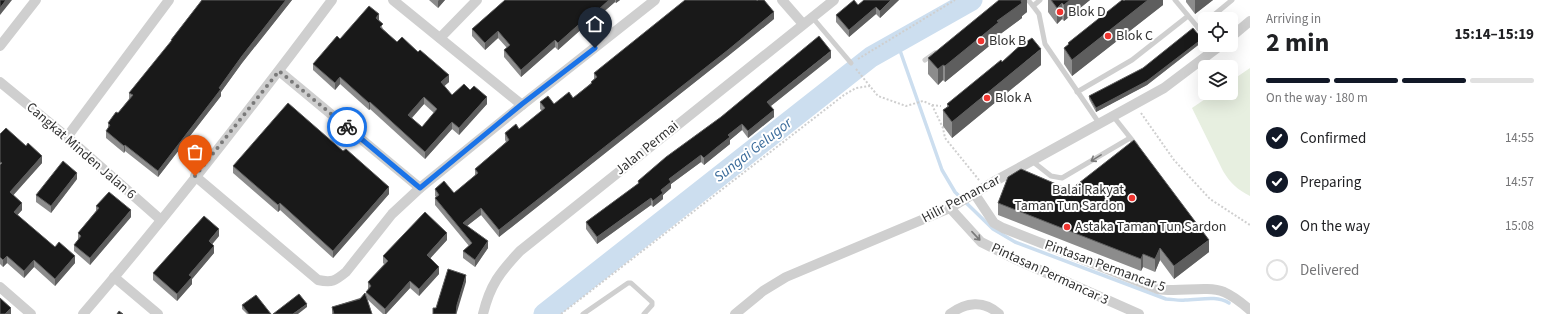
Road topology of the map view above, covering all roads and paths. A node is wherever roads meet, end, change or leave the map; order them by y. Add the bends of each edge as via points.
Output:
1 (36, 0) edge
2 (169, 0) edge
3 (332, 0) edge
4 (393, 0) edge
5 (477, 0) edge
6 (655, 0) edge
7 (782, 0) edge
8 (834, 0) edge
9 (955, 0) edge
10 (1028, 0) edge
11 (1040, 0) edge
12 (1175, 0) edge
13 (1232, 0) edge
14 (1033, 6) junction
15 (1217, 12) edge
16 (1188, 16) junction
17 (812, 17) junction
18 (1250, 21) edge
19 (803, 24) junction
20 (1198, 28) edge
21 (1238, 31) edge
22 (440, 38) junction
23 (0, 46) edge
24 (937, 52) edge
25 (1209, 52) edge
26 (925, 60) dead end
27 (851, 63) joint
28 (279, 71) junction
29 (862, 76) dead end
30 (0, 82) edge
31 (870, 86) junction
32 (1077, 92) junction
33 (522, 104) junction
34 (932, 104) junction
35 (1134, 104) junction
36 (940, 106) dead end
37 (1113, 116) junction
38 (1099, 123) junction
39 (67, 137) junction
40 (1130, 138) junction
41 (1139, 149) edge
42 (1032, 161) junction
43 (195, 176) junction
44 (985, 186) junction
45 (420, 188) junction
46 (970, 195) junction
47 (954, 205) junction
48 (161, 220) junction
49 (1250, 225) edge
50 (114, 278) junction
51 (0, 287) edge
52 (1250, 310) edge
53 (31, 314) edge
54 (83, 314) edge
55 (158, 314) edge
56 (483, 314) edge
57 (561, 314) edge
58 (583, 314) edge
59 (644, 314) edge
60 (735, 314) edge
61 (950, 314) edge
62 (999, 314) edge
63 (1139, 314) edge

1 - 23 street
2 - 39 street
3 - 28 street
4 - 22 street
5 - 22 street
6 - 33 street
7 - 19 street
8 - 17 street, Jalan Permai
9 - 27 path
10 - 14 lane
11 - 14 lane
12 - 16 lane
13 - 15 lane
14 - 32 lane via 1039,14 1045,44
16 - 20 lane
16 - 32 lane via 1132,60
17 - 19 street, Jalan Permai
17 - 27 lane
18 - 21 street
19 - 56 street, Jalan Permai via 520,251 502,270 492,286
22 - 33 street
24 - 26 lane
25 - 35 street, Hilir Pemancar via 1164,88
28 - 43 street
28 - 45 street
29 - 31 path
30 - 39 street, Cangkat Minden Jalan 6
31 - 34 path via 878,96 906,106 922,101
31 - 57 path via 856,88 844,95
32 - 38 lane
33 - 45 street
34 - 36 path
34 - 44 path via 945,138
35 - 37 street, Hilir Pemancar
35 - 49 path via 1174,160 1210,199
37 - 38 street, Hilir Pemancar
37 - 40 lane
38 - 42 street, Hilir Pemancar
39 - 48 street, Cangkat Minden Jalan 6
40 - 41 lane
40 -> 42 lane via 1062,178 1051,176
42 - 44 street, Hilir Pemancar
43 - 45 street via 318,280 330,283 346,272 392,214
43 - 48 street
44 - 46 street, Hilir Pemancar
46 - 47 street, Hilir Pemancar
46 - 52 street, Pintasan Permancar 5 via 994,223 1003,228 1158,288 1168,291 1215,290 1234,298
47 - 60 street, Hilir Pemancar via 786,277 763,291
47 -> 63 street, Pintasan Permancar 3 via 981,242
48 - 50 street
50 - 54 street
50 - 55 street
51 - 53 street
58 - 59 lane via 628,283 652,302
61 - 62 street via 966,305 977,304 986,305

